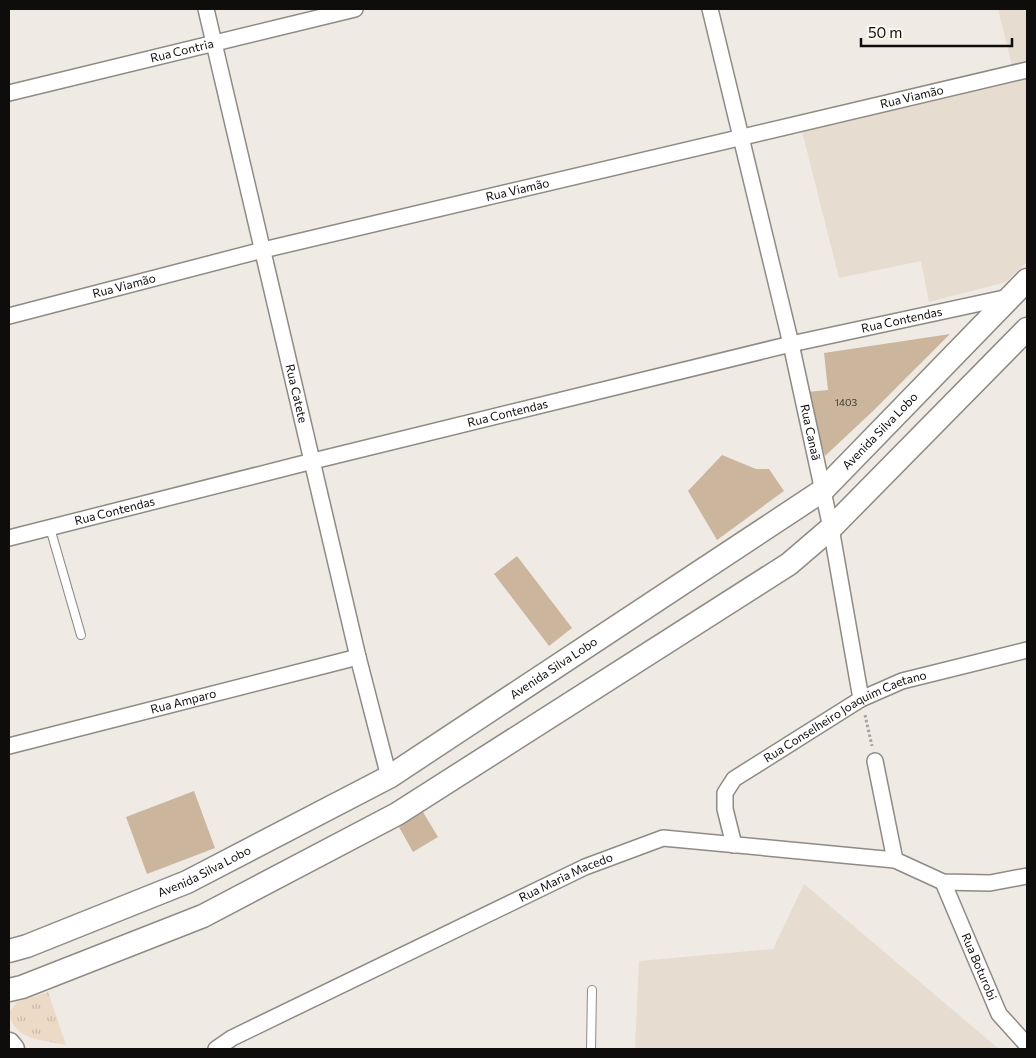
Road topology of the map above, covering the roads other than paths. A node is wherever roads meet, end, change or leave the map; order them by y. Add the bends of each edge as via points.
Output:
1 (206, 9) edge
2 (354, 9) edge
3 (710, 9) edge
4 (214, 43) junction
5 (1027, 70) edge
6 (9, 94) edge
7 (741, 137) junction
8 (263, 250) junction
9 (1027, 280) edge
10 (1009, 297) junction
11 (9, 316) edge
12 (1027, 328) edge
13 (791, 344) junction
14 (312, 461) junction
15 (822, 491) junction
16 (50, 528) junction
17 (831, 528) junction
18 (9, 538) edge
19 (81, 635) dead end
20 (1027, 650) edge
21 (358, 658) junction
22 (861, 700) junction
23 (9, 746) edge
24 (875, 761) road end
25 (389, 777) junction
26 (734, 845) junction
27 (895, 860) junction
28 (1027, 876) edge
29 (942, 882) junction
30 (9, 951) edge
31 (592, 990) dead end
32 (13, 991) edge
33 (9, 1044) edge
34 (1027, 1045) edge
35 (13, 1049) edge
36 (216, 1049) edge
37 (591, 1049) edge

1 - 4 street, Rua Catete
2 - 4 street, Rua Contria
3 - 7 street, Rua Canaã
4 - 6 street, Rua Contria
4 - 8 street, Rua Catete
5 - 7 street, Rua Viamão
7 - 8 street, Rua Viamão
7 - 13 street, Rua Canaã
8 - 11 street, Rua Viamão
8 - 14 street, Rua Catete
9 - 10 street, Avenida Silva Lobo
10 - 13 street, Rua Contendas
10 - 15 street, Avenida Silva Lobo
12 - 17 street
13 - 14 street, Rua Contendas
13 - 15 street, Rua Canaã
14 - 16 street, Rua Contendas
14 - 21 street, Rua Catete
15 - 17 street, Rua Canaã
15 - 25 street, Avenida Silva Lobo
16 - 18 street, Rua Contendas
16 - 19 lane
17 - 22 street, Rua Canaã
17 - 32 street via 789,564 397,814 203,916
20 - 22 street, Rua Conselheiro Joaquim Caetano via 902,681
21 - 23 street, Rua Amparo
21 - 25 street, Rua Catete
22 - 26 street, Rua Conselheiro Joaquim Caetano via 734,779 725,793
24 - 27 street
25 - 30 street, Avenida Silva Lobo via 187,882
26 - 27 street, Rua Maria Macedo
26 - 36 street, Rua Maria Macedo via 663,838 585,867 232,1038
27 - 29 street, Rua Maria Macedo
28 - 29 street via 990,883
29 - 34 street, Rua Boturobi via 999,1014
31 - 37 lane
33 - 35 street

